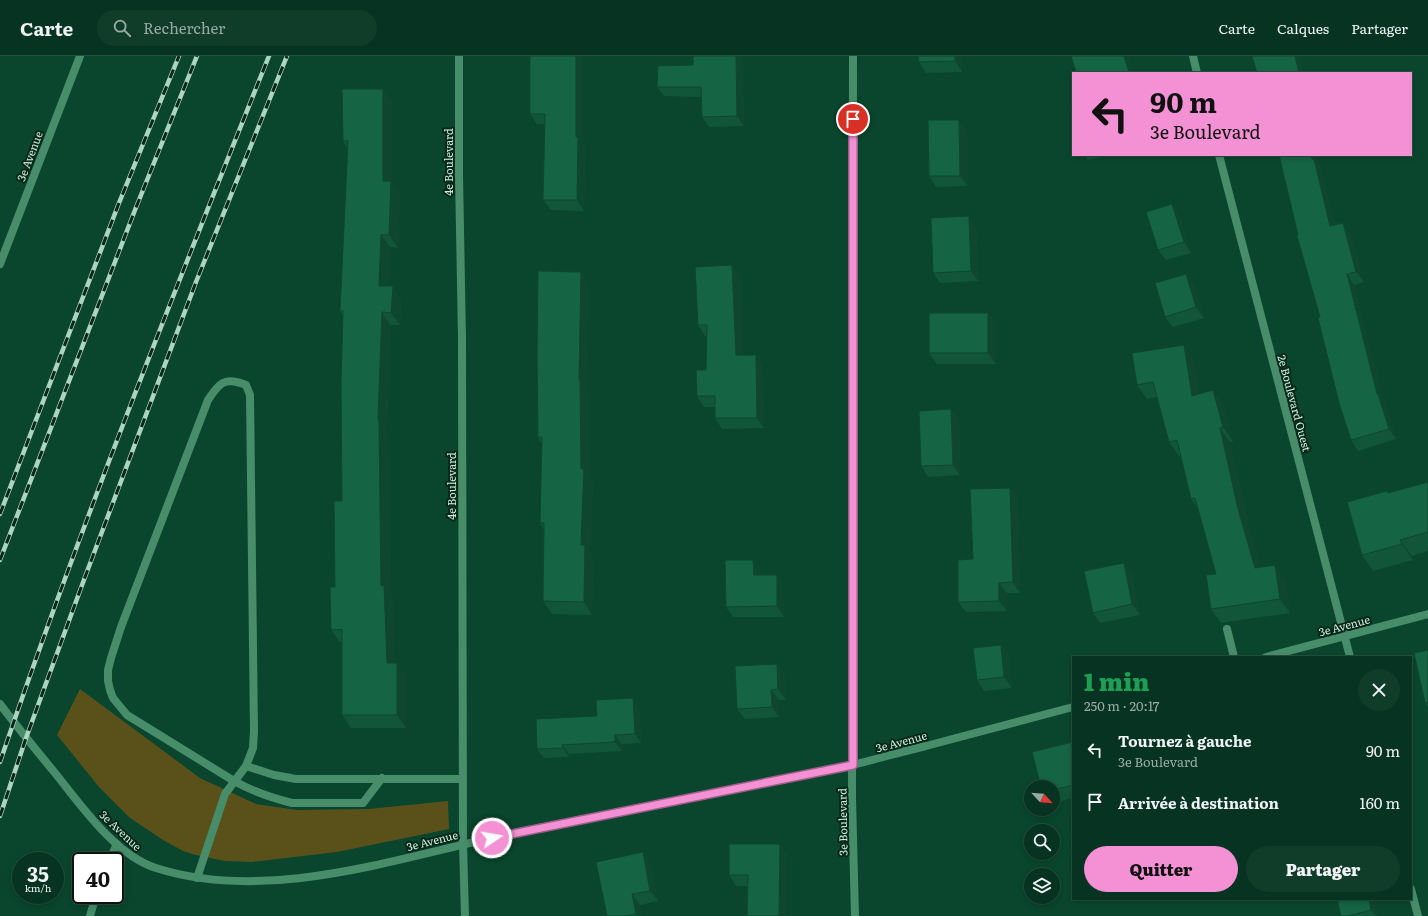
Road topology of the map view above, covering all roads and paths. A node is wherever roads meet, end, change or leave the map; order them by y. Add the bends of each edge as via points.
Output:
1 (80, 56) edge
2 (459, 56) edge
3 (852, 56) edge
4 (1193, 56) edge
5 (1197, 72) edge
6 (1219, 156) edge
7 (0, 264) edge
8 (1428, 614) edge
9 (1227, 629) dead end
10 (1344, 637) junction
11 (1234, 656) edge
12 (1270, 656) edge
13 (1350, 656) edge
14 (0, 704) edge
15 (1072, 707) edge
16 (853, 765) junction
17 (246, 766) junction
18 (382, 778) junction
19 (463, 779) junction
20 (234, 781) junction
21 (117, 844) junction
22 (463, 844) junction
23 (113, 852) edge
24 (197, 878) junction
25 (1412, 893) edge
26 (93, 904) edge
27 (90, 916) edge
28 (465, 916) edge
29 (855, 916) edge
30 (1418, 916) edge

1 - 7 street, 3e Avenue
2 - 19 street, 4e Boulevard
3 - 16 street, 3e Boulevard
4 - 5 street
6 - 10 street, 2e Boulevard Ouest
8 - 10 street, 3e Avenue
9 - 11 street
10 - 12 street, 3e Avenue
10 - 13 street, 2e Boulevard Ouest
14 - 21 street, 3e Avenue via 81,806
15 - 16 street, 3e Avenue
16 - 22 street, 3e Avenue
16 - 29 street, 3e Boulevard
17 - 18 street via 296,779
17 - 20 street
17 - 20 street via 253,748 254,731 250,395 246,385 230,380 220,384 208,400 121,627 108,675 112,698 127,715
18 - 19 street
18 - 20 street via 362,803 292,803
19 - 22 street, 4e Boulevard
20 - 24 street via 220,808
21 - 23 street
21 - 24 street, 3e Avenue via 138,861 155,868
22 - 24 street, 3e Avenue via 317,876 242,881
22 - 28 street, 4e Boulevard
25 - 30 street
26 - 27 street

